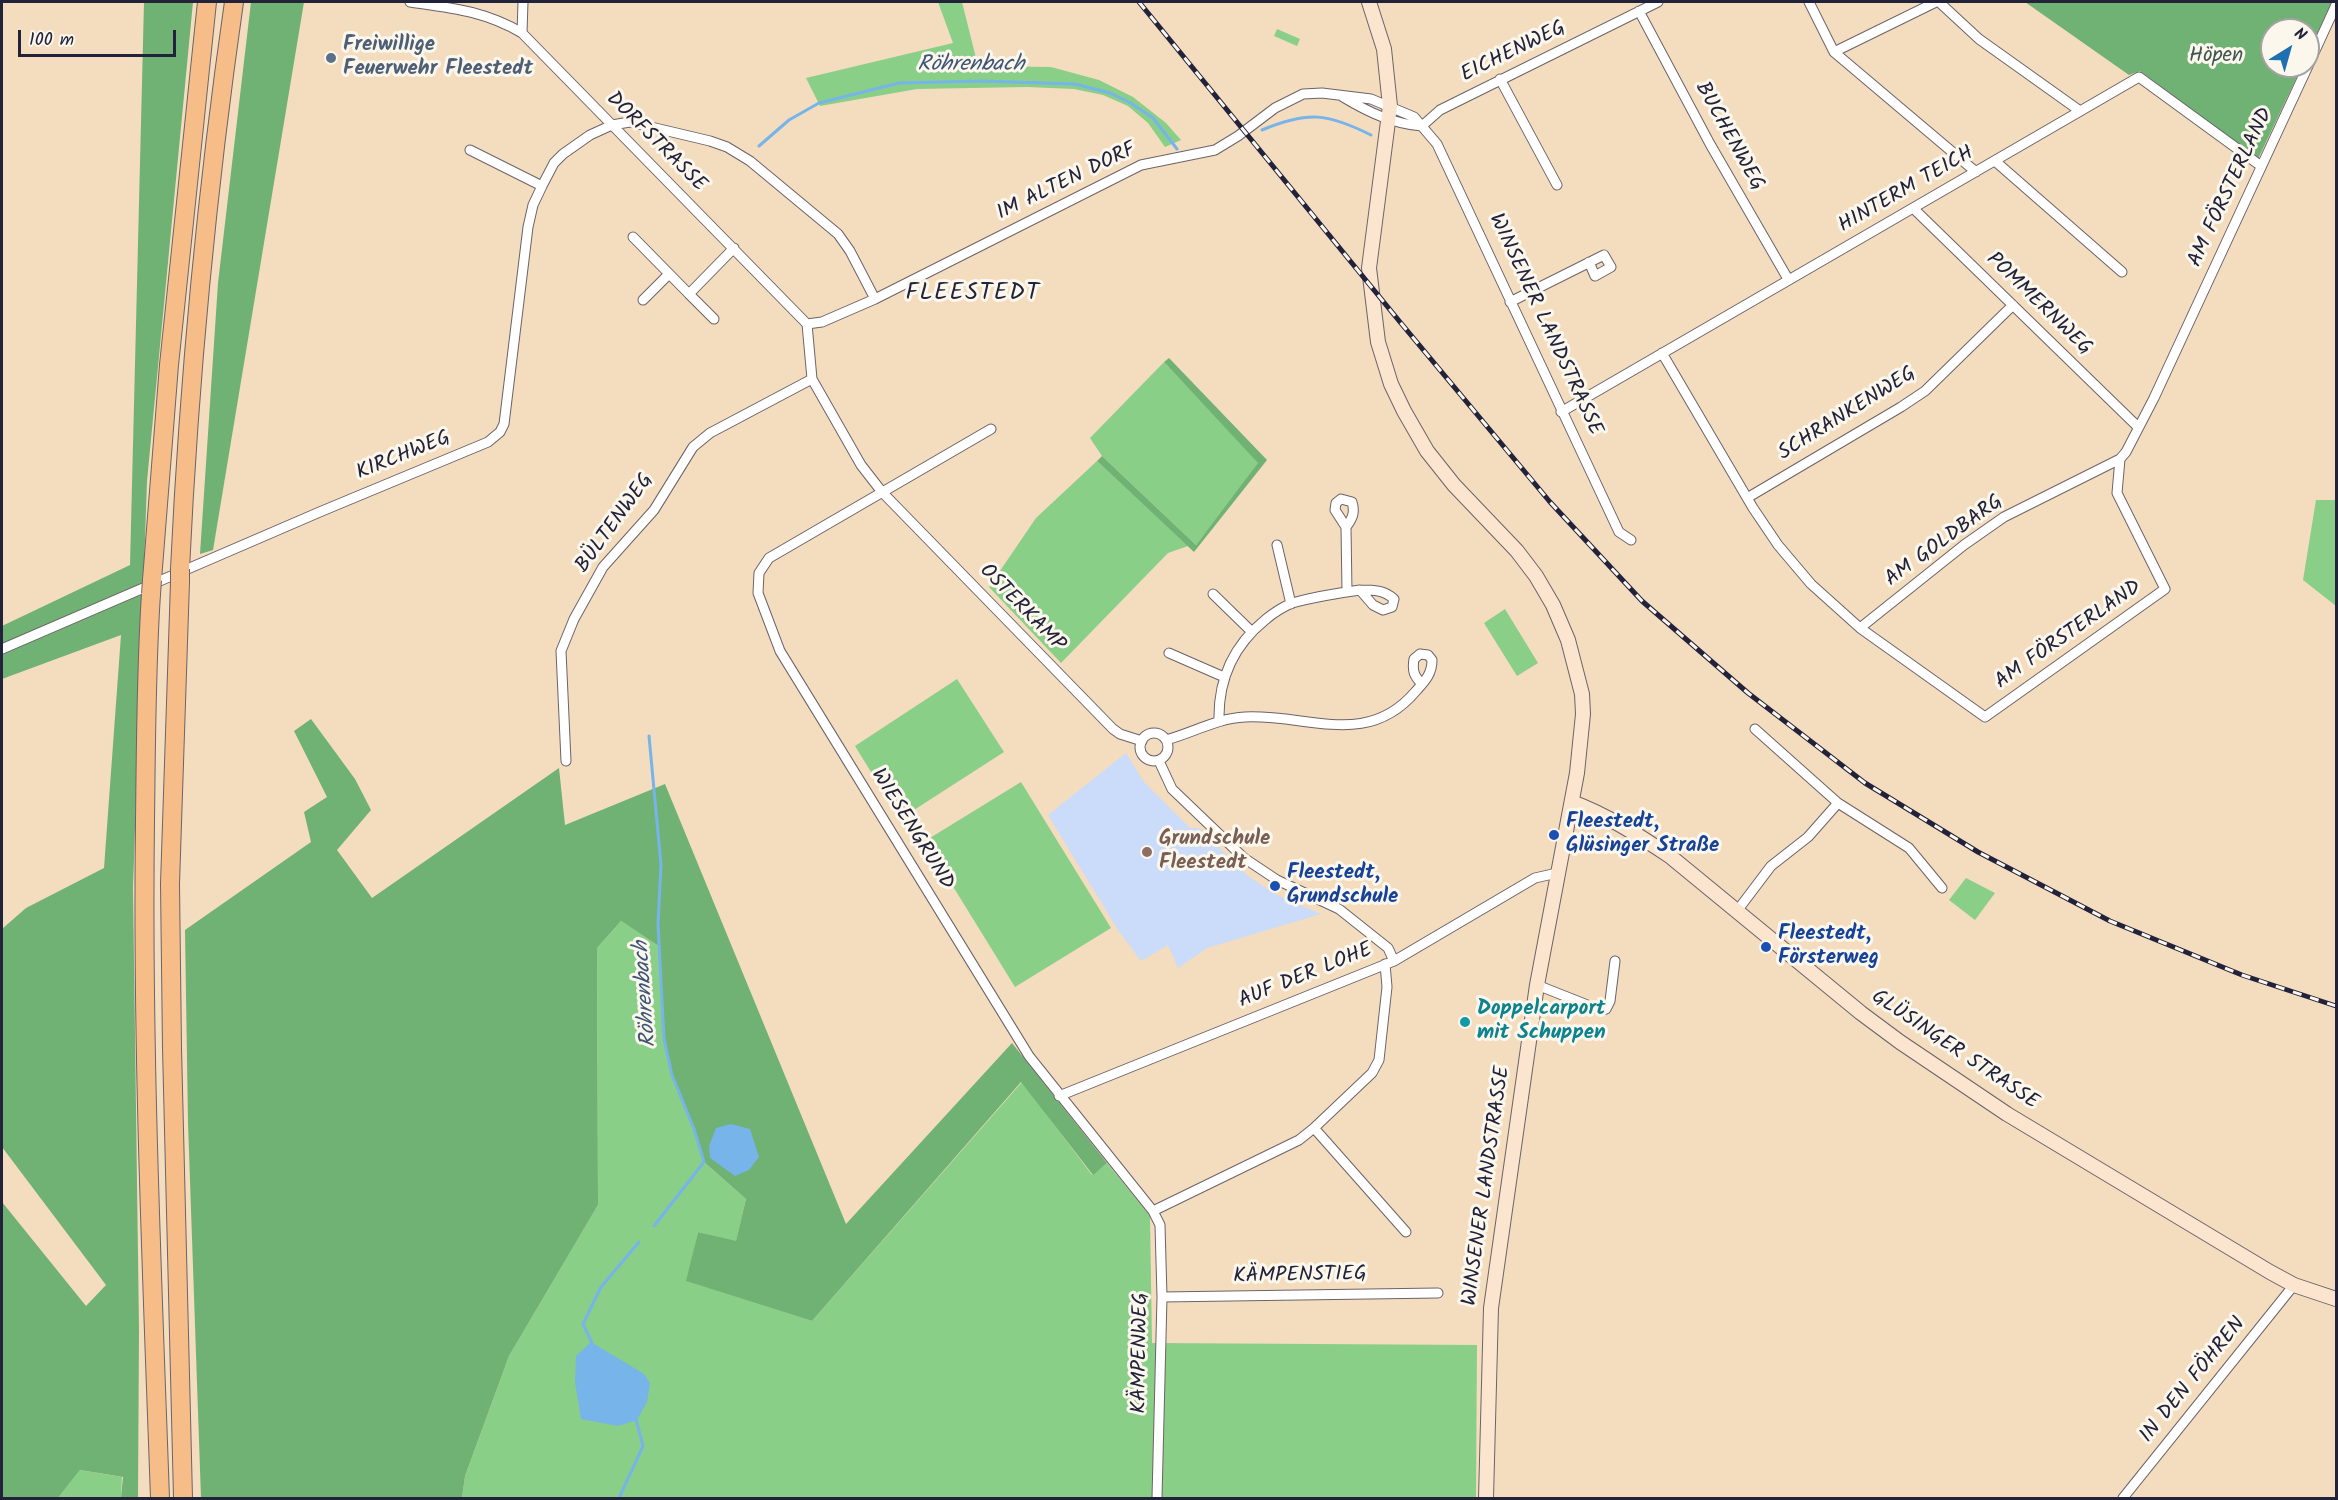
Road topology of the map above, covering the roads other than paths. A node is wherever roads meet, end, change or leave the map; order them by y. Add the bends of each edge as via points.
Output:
1 (207, 2) edge
2 (234, 2) edge
3 (410, 2) edge
4 (473, 2) edge
5 (523, 2) edge
6 (1369, 2) edge
7 (1658, 2) edge
8 (1809, 2) edge
9 (1938, 2) edge
10 (2337, 5) edge
11 (1640, 11) junction
12 (473, 12) junction
13 (522, 33) junction
14 (2320, 41) edge
15 (1834, 52) junction
16 (2302, 78) edge
17 (1500, 79) junction
18 (1342, 96) junction
19 (2080, 111) junction
20 (1390, 113) junction
21 (612, 125) junction
22 (1422, 126) junction
23 (470, 150) dead end
24 (1995, 161) junction
25 (2261, 166) junction
26 (1976, 172) junction
27 (1557, 185) dead end
28 (542, 186) junction
29 (1914, 209) junction
30 (633, 237) dead end
31 (734, 248) junction
32 (1589, 262) dead end
33 (2122, 272) dead end
34 (669, 274) junction
35 (1788, 279) junction
36 (689, 294) junction
37 (875, 299) junction
38 (643, 300) dead end
39 (1510, 303) junction
40 (2013, 305) junction
41 (714, 319) dead end
42 (807, 324) junction
43 (1662, 353) junction
44 (813, 379) junction
45 (1561, 412) junction
46 (2138, 426) junction
47 (991, 429) dead end
48 (2120, 459) junction
49 (882, 492) junction
50 (1747, 498) junction
51 (1346, 526) dead end
52 (1631, 540) dead end
53 (1277, 545) dead end
54 (1360, 590) dead end
55 (1347, 592) junction
56 (1214, 594) dead end
57 (1291, 604) junction
58 (1860, 628) junction
59 (1251, 631) junction
60 (2, 649) edge
61 (1169, 653) dead end
62 (1224, 677) junction
63 (1422, 684) dead end
64 (1219, 721) junction
65 (1755, 729) dead end
66 (1166, 740) junction
67 (1142, 741) junction
68 (566, 761) dead end
69 (1159, 761) junction
70 (1572, 802) junction
71 (1838, 803) junction
72 (1557, 873) junction
73 (1942, 888) dead end
74 (1737, 911) junction
75 (1615, 961) dead end
76 (1390, 962) junction
77 (1538, 985) junction
78 (1059, 1096) junction
79 (1314, 1128) junction
80 (1153, 1211) junction
81 (1406, 1232) dead end
82 (2294, 1285) junction
83 (1438, 1293) dead end
84 (1162, 1297) junction
85 (2337, 1299) edge
86 (160, 1498) edge
87 (183, 1498) edge
88 (1157, 1498) edge
89 (1486, 1498) edge
90 (2123, 1498) edge

1 - 86 highway via 169,365 152,587 146,742 145,1079
2 - 87 highway via 192,368 180,575 170,895
3 - 12 street, DORFSTRASSE
4 - 12 street
5 - 13 street
6 - 20 street, WINSENER LANDSTRASSE via 1384,49
7 - 11 street, EICHENWEG
8 - 15 street
9 - 15 street
9 - 19 street via 1979,39
10 - 14 street, AM FÖRSTERLAND
11 - 17 street, EICHENWEG
11 - 35 street, BUCHENWEG via 1710,144
12 - 13 street, DORFSTRASSE via 500,20
13 - 21 street, DORFSTRASSE
15 - 26 street
16 - 25 street, AM FÖRSTERLAND
17 - 22 street, EICHENWEG via 1440,110
17 - 27 street
18 - 20 street, IM ALTEN DORF
18 - 20 street, IM ALTEN DORF via 1364,97
18 - 37 street, IM ALTEN DORF via 1311,93 1289,100 1215,150 1141,165
19 - 24 street, HINTERM TEICH
19 - 25 street, HINTERM TEICH via 2139,77
20 - 22 street, WINSENER LANDSTRASSE via 1414,117
20 - 70 street, WINSENER LANDSTRASSE via 1369,268 1378,342 1391,384 1427,451 1517,551 1553,604 1568,640 1583,714
21 - 28 street, KIRCHWEG via 563,154
21 - 31 street, DORFSTRASSE
21 - 37 street via 630,122 710,141 750,161 838,234
22 - 39 street, WINSENER LANDSTRASSE via 1437,144 1465,200
23 - 28 street
24 - 26 street, HINTERM TEICH
24 - 33 street
25 - 46 street, AM FÖRSTERLAND via 2193,317
26 - 29 street, HINTERM TEICH
28 - 60 street, KIRCHWEG via 528,227 500,432 488,442
29 - 35 street, HINTERM TEICH
29 - 40 street, POMMERNWEG
30 - 34 street
31 - 36 street
31 - 42 street, DORFSTRASSE
32 - 39 street
34 - 36 street
34 - 38 street
35 - 43 street, HINTERM TEICH
36 - 41 street
37 - 42 street, IM ALTEN DORF via 822,322
39 - 45 street, WINSENER LANDSTRASSE
40 - 46 street, POMMERNWEG
40 - 50 street, SCHRANKENWEG via 1925,391
42 - 44 street, OSTERKAMP
43 - 45 street, HINTERM TEICH
43 - 50 street, AM FÖRSTERLAND
44 - 49 street, OSTERKAMP via 861,465
44 - 68 street, BÜLTENWEG via 710,433 693,447 654,510 603,567 561,651
45 - 52 street, WINSENER LANDSTRASSE via 1618,532
46 - 48 street, AM FÖRSTERLAND
47 - 49 street
48 - 58 street, AM GOLDBARG via 2004,518 1964,544
48 - 58 street, AM FÖRSTERLAND via 2117,493 2165,590 1985,717
49 - 67 street, OSTERKAMP via 1113,729
49 - 78 street, WIESENGRUND via 770,558 759,573 758,593 780,651 1029,1056
50 - 58 street, AM FÖRSTERLAND via 1778,545 1811,584
51 - 55 street
53 - 57 street
54 - 55 street
55 - 57 street
56 - 59 street
57 - 59 street
59 - 62 street
61 - 62 street
62 - 64 street via 1218,701
63 - 64 street via 1404,705 1371,723 1337,725 1243,717
64 - 66 street
65 - 71 street
66 - 67 street, OSTERKAMP via 1157,734
66 - 69 street via 1167,752
67 - 69 street via 1143,757
69 - 76 street via 1172,789 1244,858 1277,880 1339,909 1388,948
70 - 72 street, WINSENER LANDSTRASSE
70 - 74 street, GLÜSINGER STRASSE via 1618,824 1671,857
71 - 73 street via 1909,848
71 - 74 street via 1808,837 1771,866
72 - 76 street, AUF DER LOHE via 1536,878
72 - 77 street, WINSENER LANDSTRASSE
74 - 82 street, GLÜSINGER STRASSE via 1861,1013 2007,1114
75 - 77 street via 1606,1009
76 - 78 street, AUF DER LOHE
76 - 79 street via 1379,1060 1372,1072
77 - 89 street, WINSENER LANDSTRASSE via 1491,1308
78 - 80 street, WIESENGRUND
79 - 80 street via 1299,1140
79 - 81 street
80 - 84 street, KÄMPENWEG via 1160,1225
82 - 85 street, GLÜSINGER STRASSE
82 - 90 street, IN DEN FÖHREN
83 - 84 street, KÄMPENSTIEG
84 - 88 street, KÄMPENWEG

